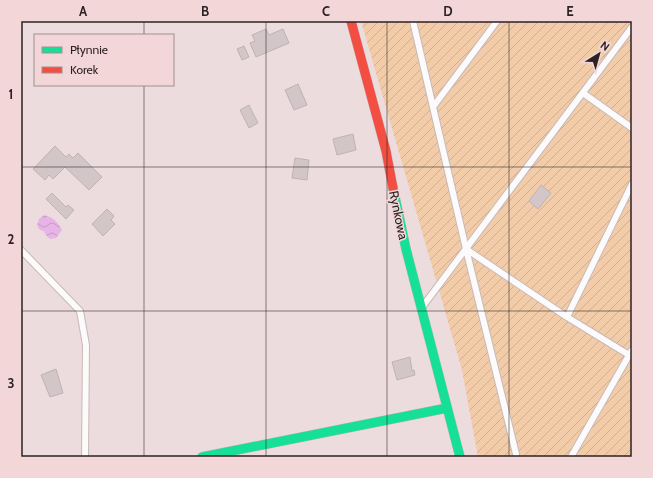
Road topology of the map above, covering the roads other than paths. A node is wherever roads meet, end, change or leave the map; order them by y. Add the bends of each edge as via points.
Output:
1 (351, 21) edge
2 (413, 21) edge
3 (497, 21) edge
4 (632, 27) edge
5 (583, 93) junction
6 (433, 107) junction
7 (632, 128) edge
8 (632, 184) edge
9 (466, 249) junction
10 (21, 250) edge
11 (421, 308) junction
12 (567, 317) junction
13 (630, 352) edge
14 (447, 408) junction
15 (516, 454) dead end
16 (85, 457) edge
17 (202, 457) edge
18 (460, 457) edge
19 (571, 457) edge

1 - 11 street, Rynkowa via 386,151
2 - 6 lane
3 - 6 lane
4 - 5 lane
5 - 7 lane
5 - 9 lane
6 - 9 lane
8 - 12 lane
9 - 11 lane
9 - 12 lane
9 - 15 lane
10 - 16 lane via 80,310 86,345
11 - 14 street, Rynkowa
12 - 13 lane
13 - 19 lane
14 - 17 street
14 - 18 street, Rynkowa

